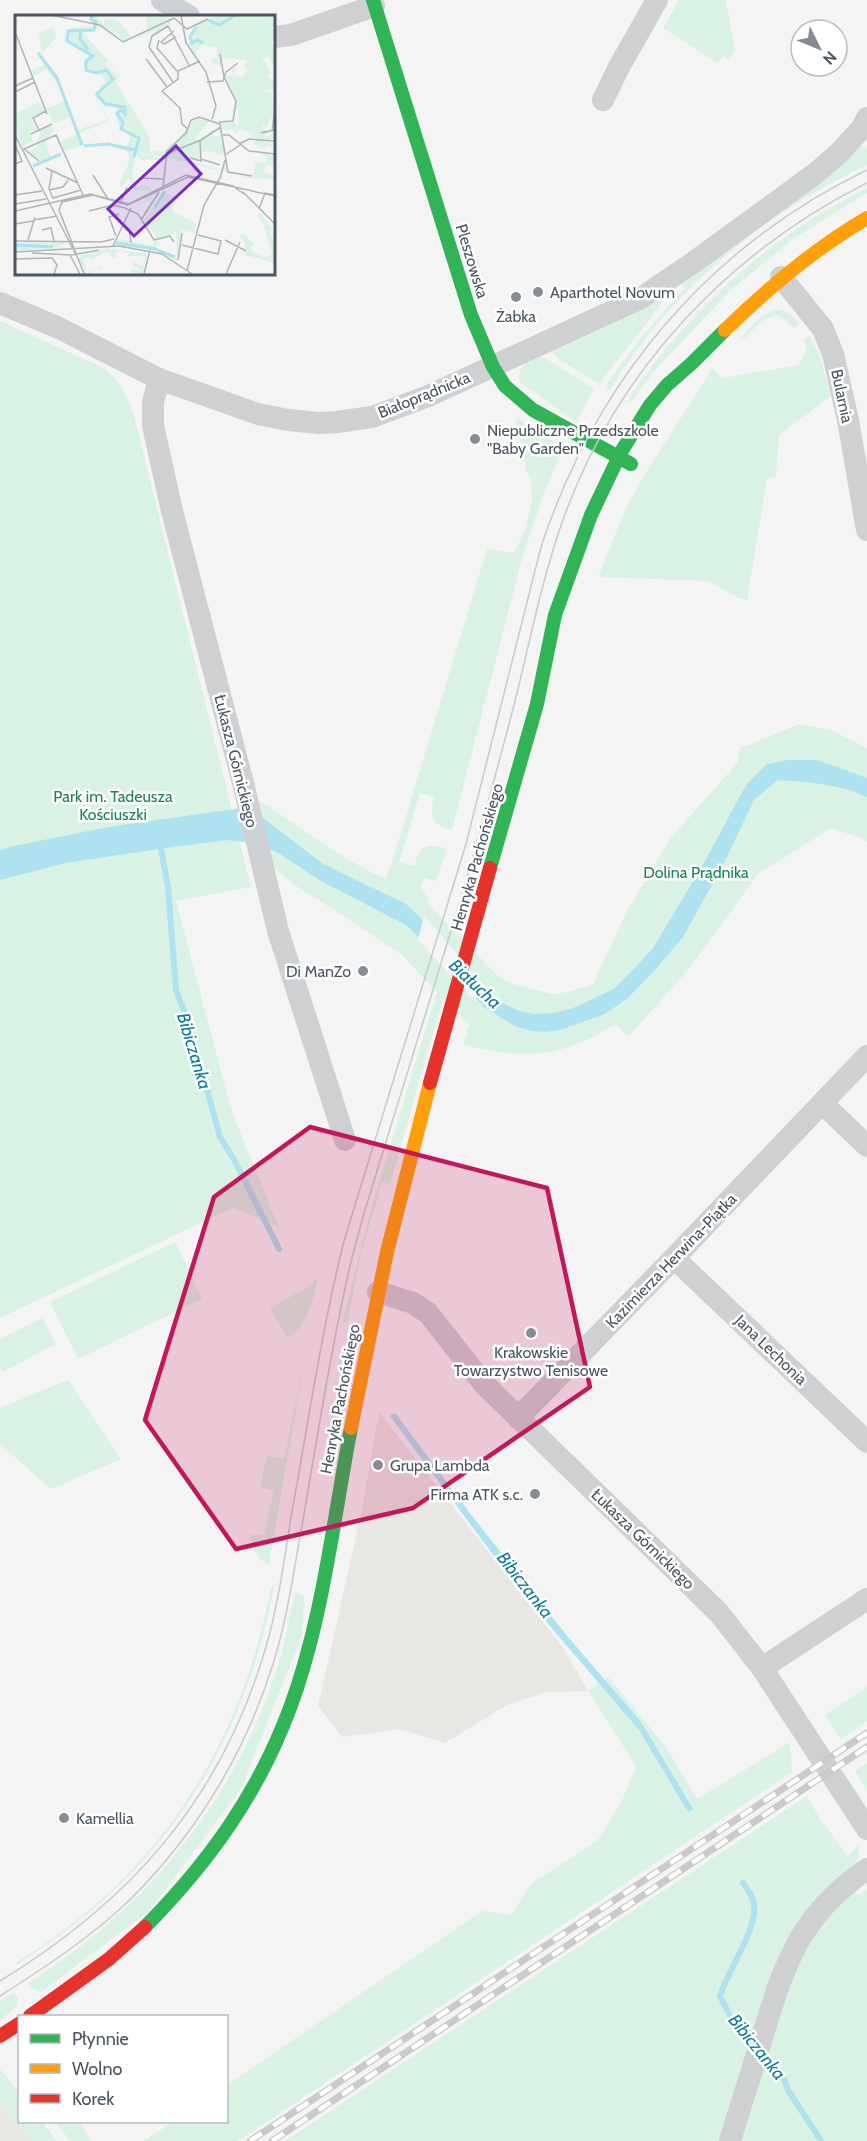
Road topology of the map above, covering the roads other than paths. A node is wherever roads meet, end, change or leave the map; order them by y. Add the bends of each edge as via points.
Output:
1 (657, 0) edge
2 (374, 3) edge
3 (274, 37) edge
4 (603, 100) dead end
5 (867, 118) edge
6 (867, 218) edge
7 (781, 277) junction
8 (0, 303) edge
9 (698, 358) junction
10 (493, 367) junction
11 (159, 379) junction
12 (673, 400) dead end
13 (639, 450) dead end
14 (618, 457) junction
15 (627, 472) junction
16 (867, 530) edge
17 (573, 606) dead end
18 (567, 625) dead end
19 (537, 702) junction
20 (867, 1056) edge
21 (823, 1104) junction
22 (345, 1140) dead end
23 (867, 1146) edge
24 (674, 1258) junction
25 (378, 1292) junction
26 (518, 1418) junction
27 (867, 1442) edge
28 (867, 1599) edge
29 (762, 1668) junction
30 (867, 1828) edge
31 (867, 1869) edge
32 (31, 2015) edge
33 (18, 2024) edge
34 (0, 2036) edge
35 (730, 2141) edge

1 - 4 street
2 - 3 street via 291,35
2 - 10 street, Pleszowska via 471,315
5 - 10 street, Białoprądnicka via 840,152 816,173 656,289
6 - 7 street, Henryka Pachońskiego
7 - 9 street, Henryka Pachońskiego
7 - 16 street, Bularnia via 823,329 833,354
8 - 11 street, Białoprądnicka
9 - 12 street, Henryka Pachońskiego
9 - 14 street, Henryka Pachońskiego via 663,389
10 - 11 street, Białoprądnicka via 406,406 372,417 337,422 302,422 258,414
10 - 14 street, Pleszowska via 505,386 533,410
11 - 22 street, Łukasza Górnickiego via 153,402 153,426 172,510 292,978
13 - 15 street
14 - 15 street, Pleszowska
14 - 19 street, Henryka Pachońskiego via 587,523 558,604
15 - 17 street via 592,548
18 - 19 street, Henryka Pachońskiego via 559,654
19 - 25 street, Henryka Pachońskiego via 424,1102
20 - 21 street, Kazimierza Herwina-Piątka
21 - 23 street
21 - 24 street, Kazimierza Herwina-Piątka
24 - 26 street, Kazimierza Herwina-Piątka
24 - 27 street, Jana Lechonia
25 - 26 street, Łukasza Górnickiego via 428,1313 483,1383
25 - 32 street, Henryka Pachońskiego via 313,1631 274,1747 231,1825 175,1898 102,1966
26 - 29 street, Łukasza Górnickiego via 719,1613
28 - 29 street
29 - 30 street, Łukasza Górnickiego
31 - 35 street via 818,1911 785,1967
33 - 34 street

